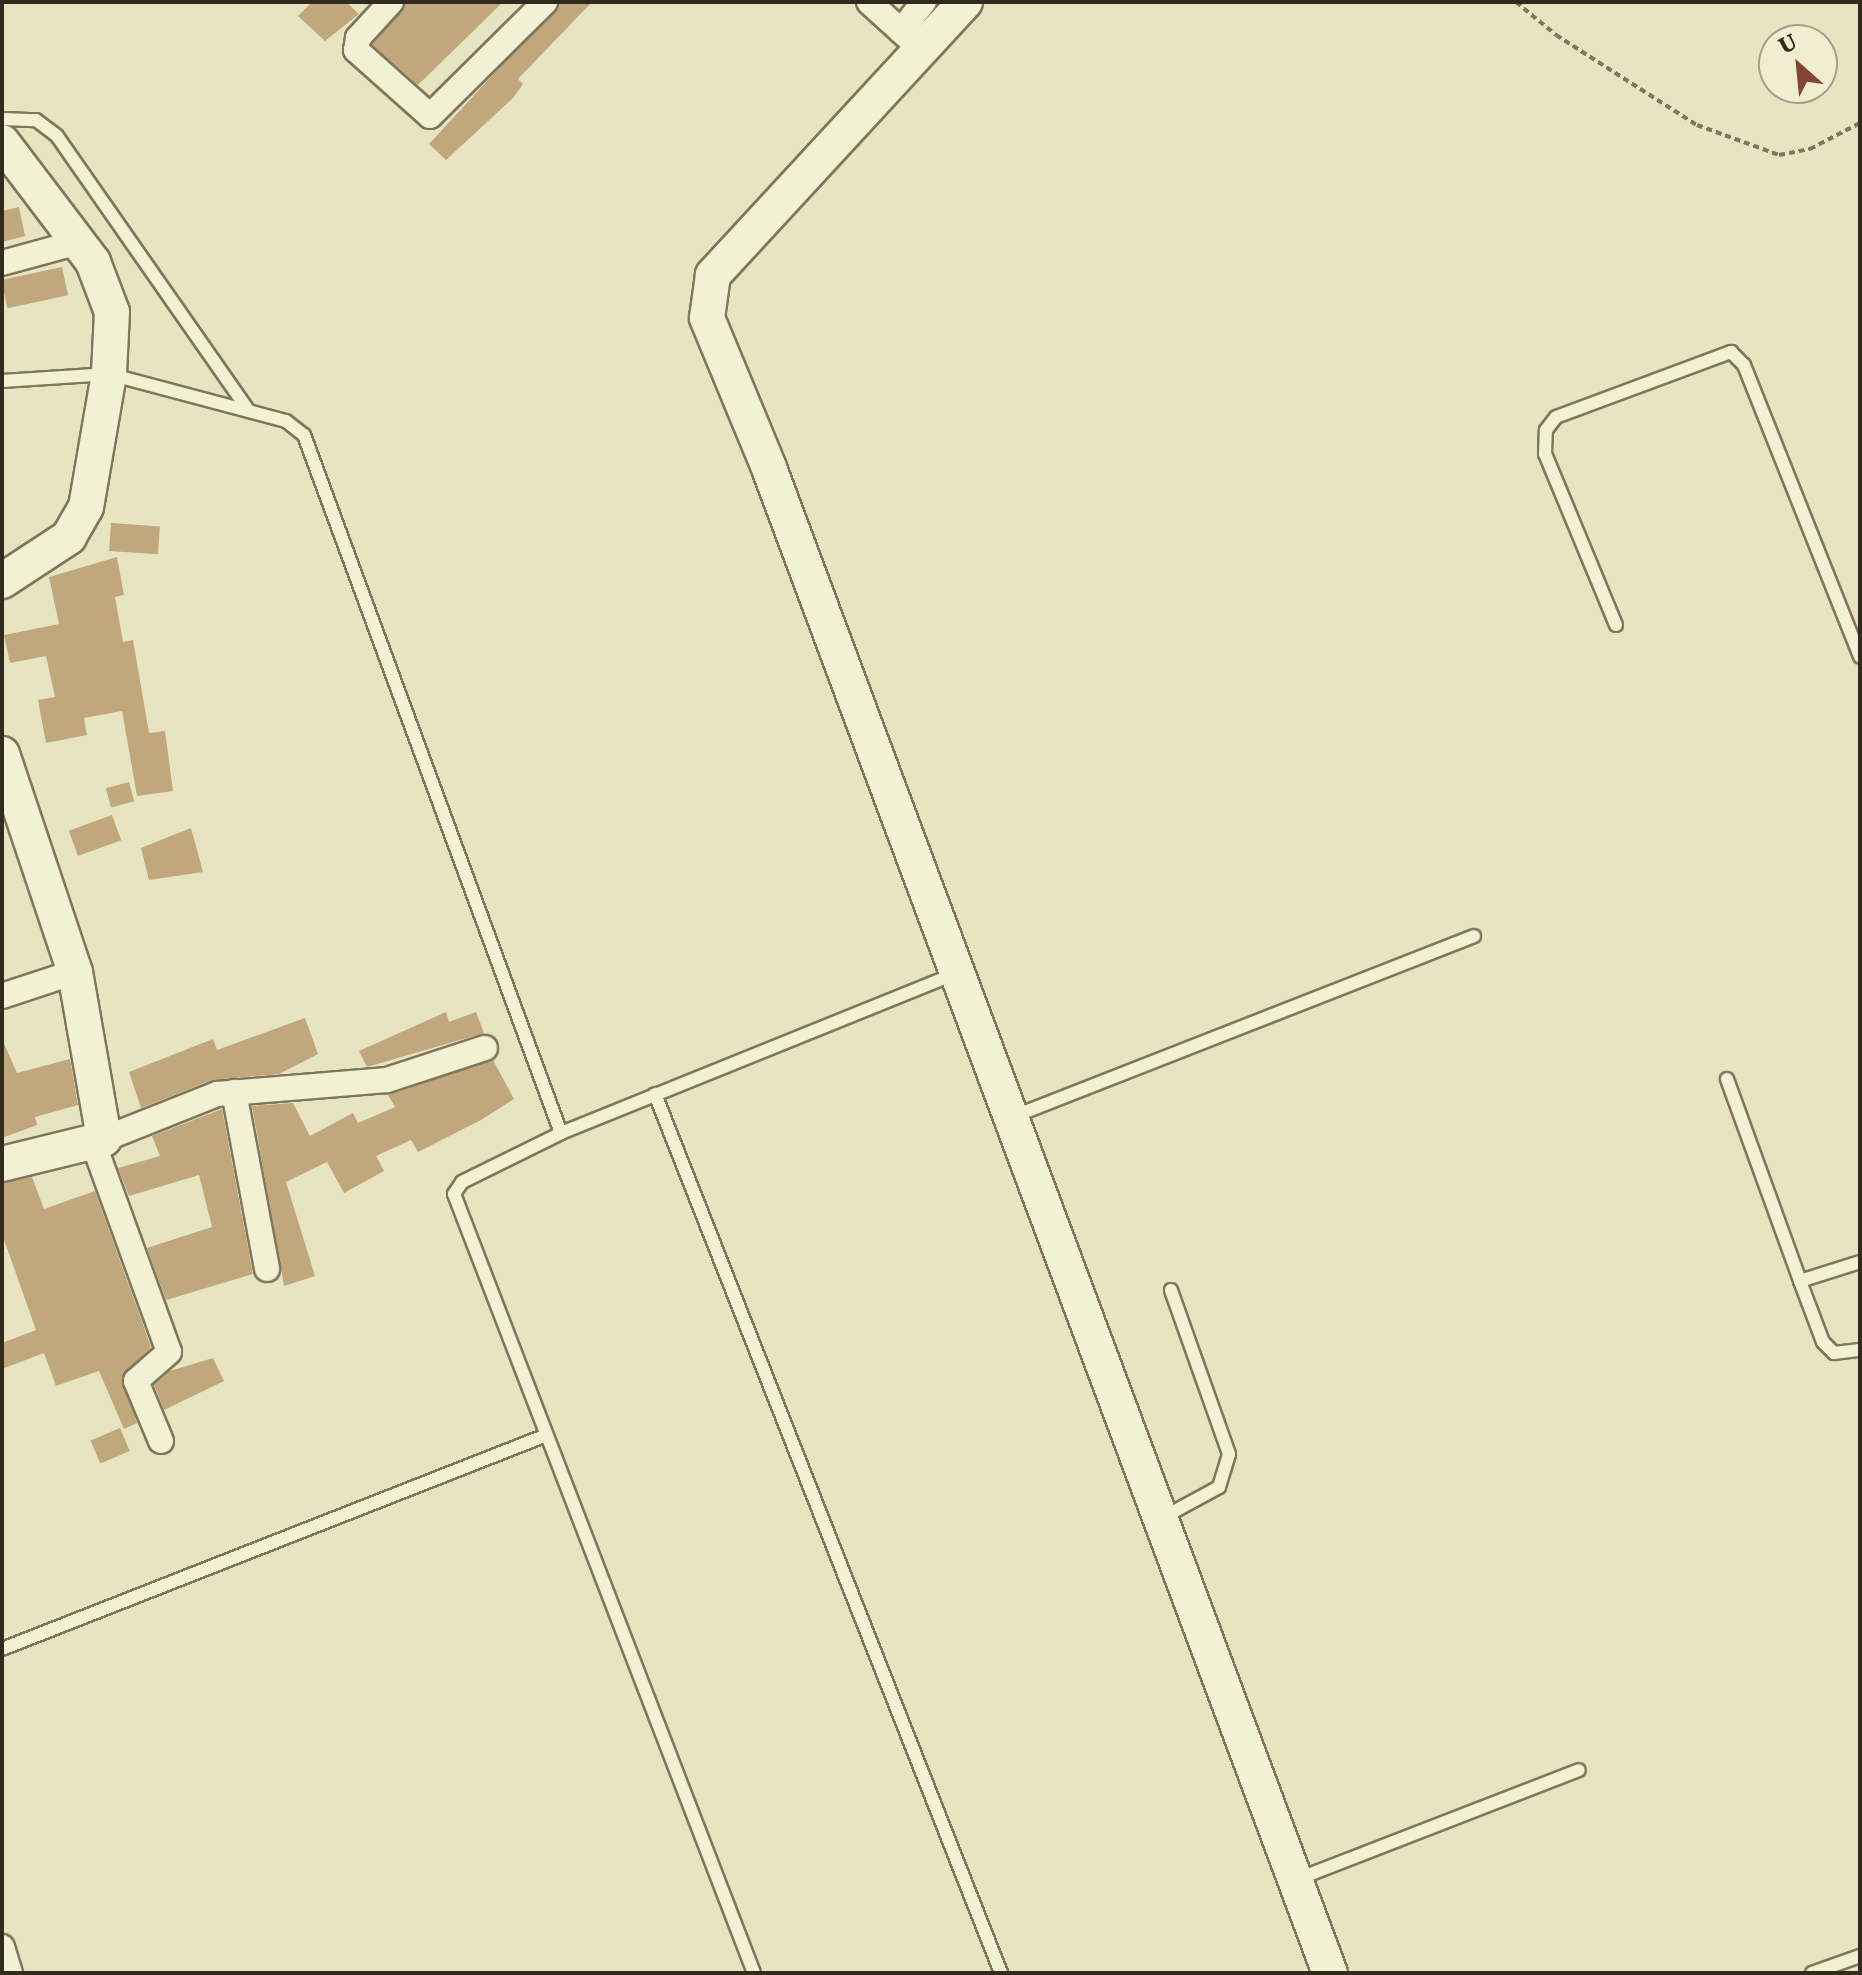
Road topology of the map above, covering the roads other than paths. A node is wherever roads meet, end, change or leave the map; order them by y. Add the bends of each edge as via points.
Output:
1 (391, 2) edge
2 (545, 2) edge
3 (869, 2) edge
4 (924, 2) edge
5 (965, 2) edge
6 (911, 40) junction
7 (2, 119) edge
8 (2, 142) edge
9 (79, 242) junction
10 (2, 263) edge
11 (109, 374) junction
12 (2, 381) edge
13 (248, 410) junction
14 (2, 581) edge
15 (1616, 625) dead end
16 (1860, 657) edge
17 (2, 754) edge
18 (1474, 936) dead end
19 (75, 972) junction
20 (958, 973) junction
21 (2, 996) edge
22 (485, 1048) dead end
23 (1727, 1079) dead end
24 (234, 1092) junction
25 (655, 1094) junction
26 (1012, 1117) junction
27 (561, 1133) junction
28 (99, 1140) junction
29 (2, 1164) edge
30 (1860, 1262) edge
31 (267, 1269) dead end
32 (1800, 1281) junction
33 (1171, 1290) dead end
34 (1860, 1350) edge
35 (544, 1436) junction
36 (161, 1441) dead end
37 (1159, 1519) junction
38 (2, 1649) edge
39 (1579, 1770) dead end
40 (1295, 1880) junction
41 (2, 1947) edge
42 (1860, 1956) edge
43 (10, 1973) edge
44 (754, 1973) edge
45 (1001, 1973) edge
46 (1330, 1973) edge
47 (1812, 1973) edge

1 - 2 street via 358,38 356,50 430,116
3 - 6 street
4 - 6 street
5 - 6 street
6 - 20 street via 713,275 706,306
7 - 13 lane via 36,120 57,136
8 - 9 street
9 - 10 street
9 - 11 street via 112,312
11 - 12 lane
11 - 13 lane
11 - 14 street via 93,486 76,529
13 - 27 lane via 291,423 304,435
15 - 16 lane via 1545,454 1546,430 1556,417 1731,352 1744,365
17 - 19 street
18 - 26 lane
19 - 21 street
19 - 28 street
20 - 25 lane
20 - 26 street
22 - 24 street via 387,1080
23 - 32 lane
24 - 28 street
24 - 31 street
25 - 27 lane
25 - 45 lane
26 - 37 street
27 - 35 lane via 462,1182 454,1194
28 - 29 street
28 - 36 street via 169,1352 136,1381
30 - 32 lane
32 - 34 lane via 1823,1342 1834,1353
33 - 37 lane via 1229,1454 1219,1487
35 - 38 lane
35 - 44 lane
37 - 40 street
39 - 40 lane
40 - 46 street
41 - 43 street
42 - 47 lane

